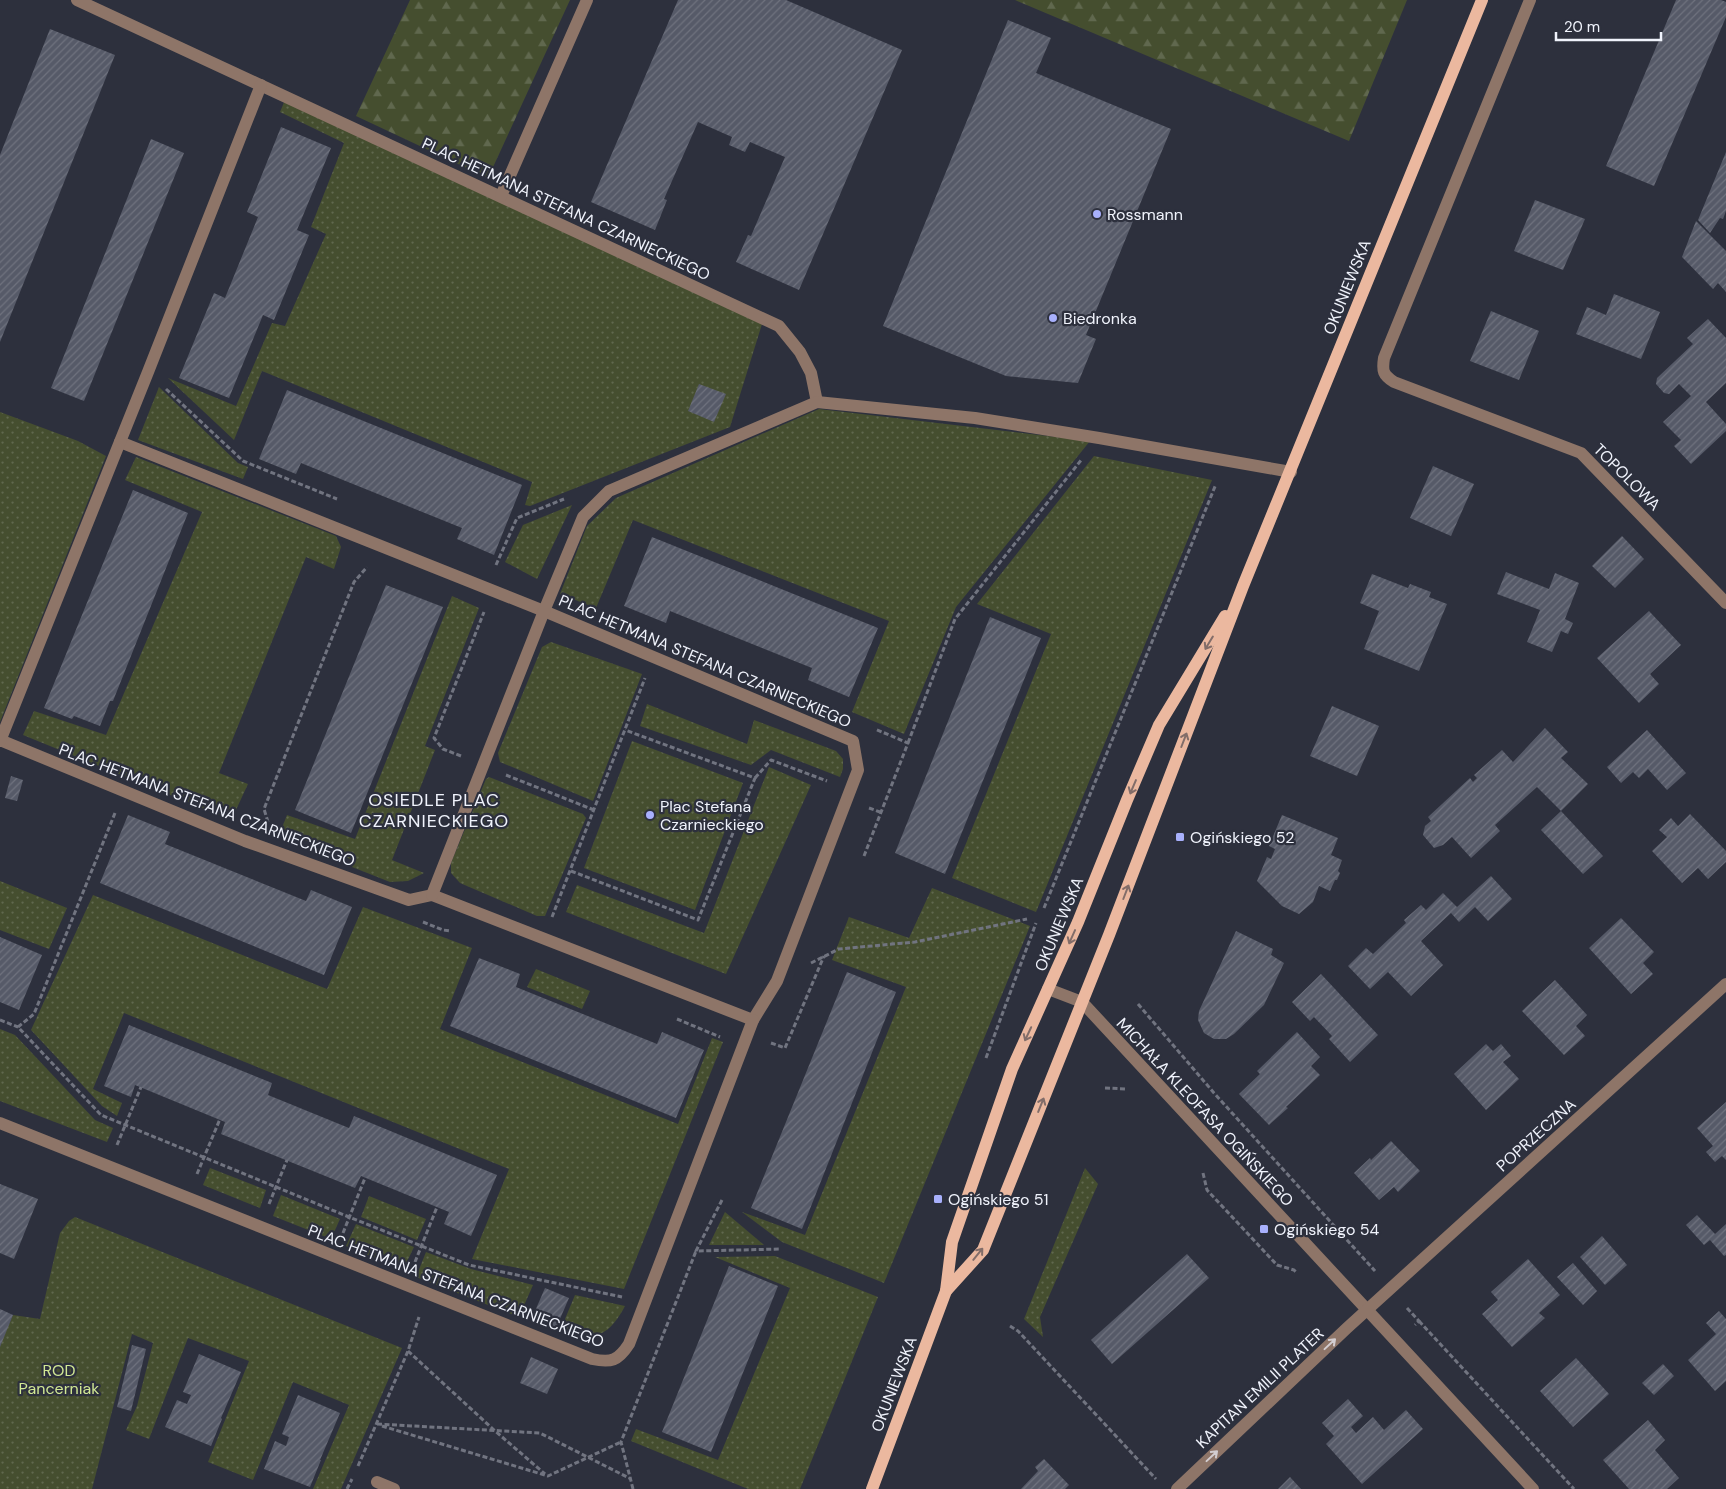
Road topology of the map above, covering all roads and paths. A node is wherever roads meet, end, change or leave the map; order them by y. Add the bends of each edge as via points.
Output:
1 (77, 0) edge
2 (587, 0) edge
3 (1482, 0) edge
4 (1530, 0) edge
5 (262, 85) junction
6 (501, 196) junction
7 (148, 372) junction
8 (817, 402) junction
9 (1099, 438) junction
10 (120, 442) junction
11 (1226, 460) junction
12 (1291, 472) junction
13 (610, 491) junction
14 (342, 502) dead end
15 (487, 561) dead end
16 (371, 565) dead end
17 (496, 565) junction
18 (504, 569) dead end
19 (1243, 586) junction
20 (488, 603) dead end
21 (1726, 604) edge
22 (544, 611) junction
23 (653, 657) junction
24 (872, 728) dead end
25 (625, 730) junction
26 (0, 740) edge
27 (908, 743) junction
28 (483, 766) junction
29 (755, 778) junction
30 (851, 790) junction
31 (594, 810) junction
32 (116, 811) dead end
33 (880, 812) junction
34 (271, 829) dead end
35 (864, 856) dead end
36 (570, 871) junction
37 (432, 895) junction
38 (1044, 908) dead end
39 (1027, 919) dead end
40 (1036, 923) dead end
41 (543, 938) junction
42 (824, 956) junction
43 (777, 981) junction
44 (1048, 989) junction
45 (1724, 992) edge
46 (1082, 1002) junction
47 (1138, 1004) dead end
48 (669, 1016) dead end
49 (0, 1020) edge
50 (753, 1020) junction
51 (18, 1027) junction
52 (742, 1046) junction
53 (986, 1058) dead end
54 (141, 1087) dead end
55 (1105, 1088) dead end
56 (1132, 1095) dead end
57 (220, 1120) dead end
58 (0, 1123) edge
59 (125, 1125) junction
60 (204, 1158) junction
61 (287, 1160) dead end
62 (108, 1166) junction
63 (1198, 1167) dead end
64 (366, 1178) dead end
65 (276, 1187) junction
66 (187, 1198) junction
67 (722, 1200) dead end
68 (437, 1207) dead end
69 (349, 1217) junction
70 (260, 1226) junction
71 (421, 1246) junction
72 (781, 1249) dead end
73 (696, 1251) junction
74 (333, 1256) junction
75 (1300, 1277) dead end
76 (406, 1284) junction
77 (1391, 1288) junction
78 (946, 1291) junction
79 (427, 1293) junction
80 (645, 1303) junction
81 (1367, 1310) junction
82 (673, 1311) junction
83 (1419, 1321) junction
84 (1010, 1326) dead end
85 (1397, 1341) junction
86 (408, 1351) junction
87 (377, 1424) junction
88 (494, 1430) junction
89 (621, 1442) junction
90 (588, 1457) junction
91 (548, 1476) junction
92 (631, 1479) junction
93 (377, 1482) dead end
94 (1158, 1482) dead end
95 (347, 1489) edge
96 (394, 1489) edge
97 (633, 1489) edge
98 (872, 1489) edge
99 (1176, 1489) edge
100 (1533, 1489) edge
101 (1574, 1489) edge

1 - 5 street, PLAC HETMANA STEFANA CZARNIECKIEGO
2 - 6 street
3 - 12 main road, OKUNIEWSKA
4 - 21 street, TOPOLOWA via 1384,358 1383,371 1394,382 1581,453
5 - 6 street, PLAC HETMANA STEFANA CZARNIECKIEGO
5 - 7 street, PLAC HETMANA STEFANA CZARNIECKIEGO
6 - 8 street, PLAC HETMANA STEFANA CZARNIECKIEGO via 779,326 800,352 811,373
7 - 10 street, PLAC HETMANA STEFANA CZARNIECKIEGO
7 - 14 path via 243,461
8 - 9 street, PLAC HETMANA STEFANA CZARNIECKIEGO via 975,418
8 - 13 street, PLAC HETMANA STEFANA CZARNIECKIEGO
9 - 11 street, PLAC HETMANA STEFANA CZARNIECKIEGO
9 - 27 path via 955,619
10 - 22 street, PLAC HETMANA STEFANA CZARNIECKIEGO
10 - 26 street, PLAC HETMANA STEFANA CZARNIECKIEGO
11 - 12 street, PLAC HETMANA STEFANA CZARNIECKIEGO
11 - 38 path
12 - 19 main road, OKUNIEWSKA
13 - 17 path via 572,496 517,518
13 - 22 street, PLAC HETMANA STEFANA CZARNIECKIEGO via 583,517
15 - 17 path
16 - 34 path via 354,582 264,809
17 - 18 path
19 -> 44 main road, OKUNIEWSKA via 1159,725
46 -> 19 main road, OKUNIEWSKA
20 - 28 path via 434,738 443,749
22 - 23 street, PLAC HETMANA STEFANA CZARNIECKIEGO
22 - 28 street, PLAC HETMANA STEFANA CZARNIECKIEGO
23 - 25 path
23 - 30 street, PLAC HETMANA STEFANA CZARNIECKIEGO via 853,742 858,770
24 - 27 path
25 - 29 path
25 - 31 path
26 - 37 street, PLAC HETMANA STEFANA CZARNIECKIEGO via 245,841 358,882 409,900
27 - 33 path
28 - 31 path
28 - 37 street, PLAC HETMANA STEFANA CZARNIECKIEGO
29 - 30 path via 771,760
29 - 36 path via 698,920
30 - 33 path via 866,807
30 - 43 street, PLAC HETMANA STEFANA CZARNIECKIEGO
31 - 36 path
32 - 51 path via 34,1014
33 - 35 path
36 - 41 path
37 - 41 street
39 - 42 path via 915,942 839,949
40 - 53 path
41 - 50 street
42 - 43 path
42 - 52 path via 785,1048 768,1042
43 - 50 street, PLAC HETMANA STEFANA CZARNIECKIEGO
44 - 46 street, MICHAŁA KLEOFASA OGIŃSKIEGO
44 -> 78 main road, OKUNIEWSKA via 1012,1069 952,1242
45 - 77 street, POPRZECZNA
78 -> 46 main road, OKUNIEWSKA via 983,1250
46 - 81 street, MICHAŁA KLEOFASA OGIŃSKIEGO
47 - 77 path
48 - 52 path
49 - 51 path
50 - 52 street, PLAC HETMANA STEFANA CZARNIECKIEGO
51 - 59 path via 101,1115
52 - 80 street, PLAC HETMANA STEFANA CZARNIECKIEGO
54 - 59 path
55 - 56 path via 1126,1088
57 - 60 path
58 - 62 street, PLAC HETMANA STEFANA CZARNIECKIEGO
59 - 60 path
59 - 62 path
60 - 65 path
60 - 66 path
61 - 65 path
62 - 66 street, PLAC HETMANA STEFANA CZARNIECKIEGO
63 - 75 path via 1205,1174 1207,1190 1276,1265 1294,1270
64 - 69 path
65 - 69 path
65 - 70 path
66 - 70 street, PLAC HETMANA STEFANA CZARNIECKIEGO
67 - 73 path
68 - 71 path
69 - 71 path
69 - 74 path
70 - 74 street, PLAC HETMANA STEFANA CZARNIECKIEGO
71 - 76 path
71 - 80 path via 469,1265
72 - 73 path
73 - 82 path
74 - 76 street, PLAC HETMANA STEFANA CZARNIECKIEGO
76 - 79 street, PLAC HETMANA STEFANA CZARNIECKIEGO
77 - 81 street, POPRZECZNA
77 - 83 path
78 - 98 main road, OKUNIEWSKA
79 - 80 street, PLAC HETMANA STEFANA CZARNIECKIEGO via 604,1362 622,1356
79 - 86 path
80 - 82 path
81 - 85 street, MICHAŁA KLEOFASA OGIŃSKIEGO
99 -> 81 street, KAPITAN EMILII PLATER
82 - 89 path
83 - 85 path
83 - 101 path
84 - 94 path via 1018,1330
85 - 100 street, MICHAŁA KLEOFASA OGIŃSKIEGO
86 - 87 path
86 - 88 path
87 - 88 path
87 - 91 path
87 - 95 path
88 - 90 path via 540,1433
88 - 91 path
89 - 90 path
89 - 92 path
90 - 91 path
90 - 92 path
92 - 97 path
93 - 96 street

